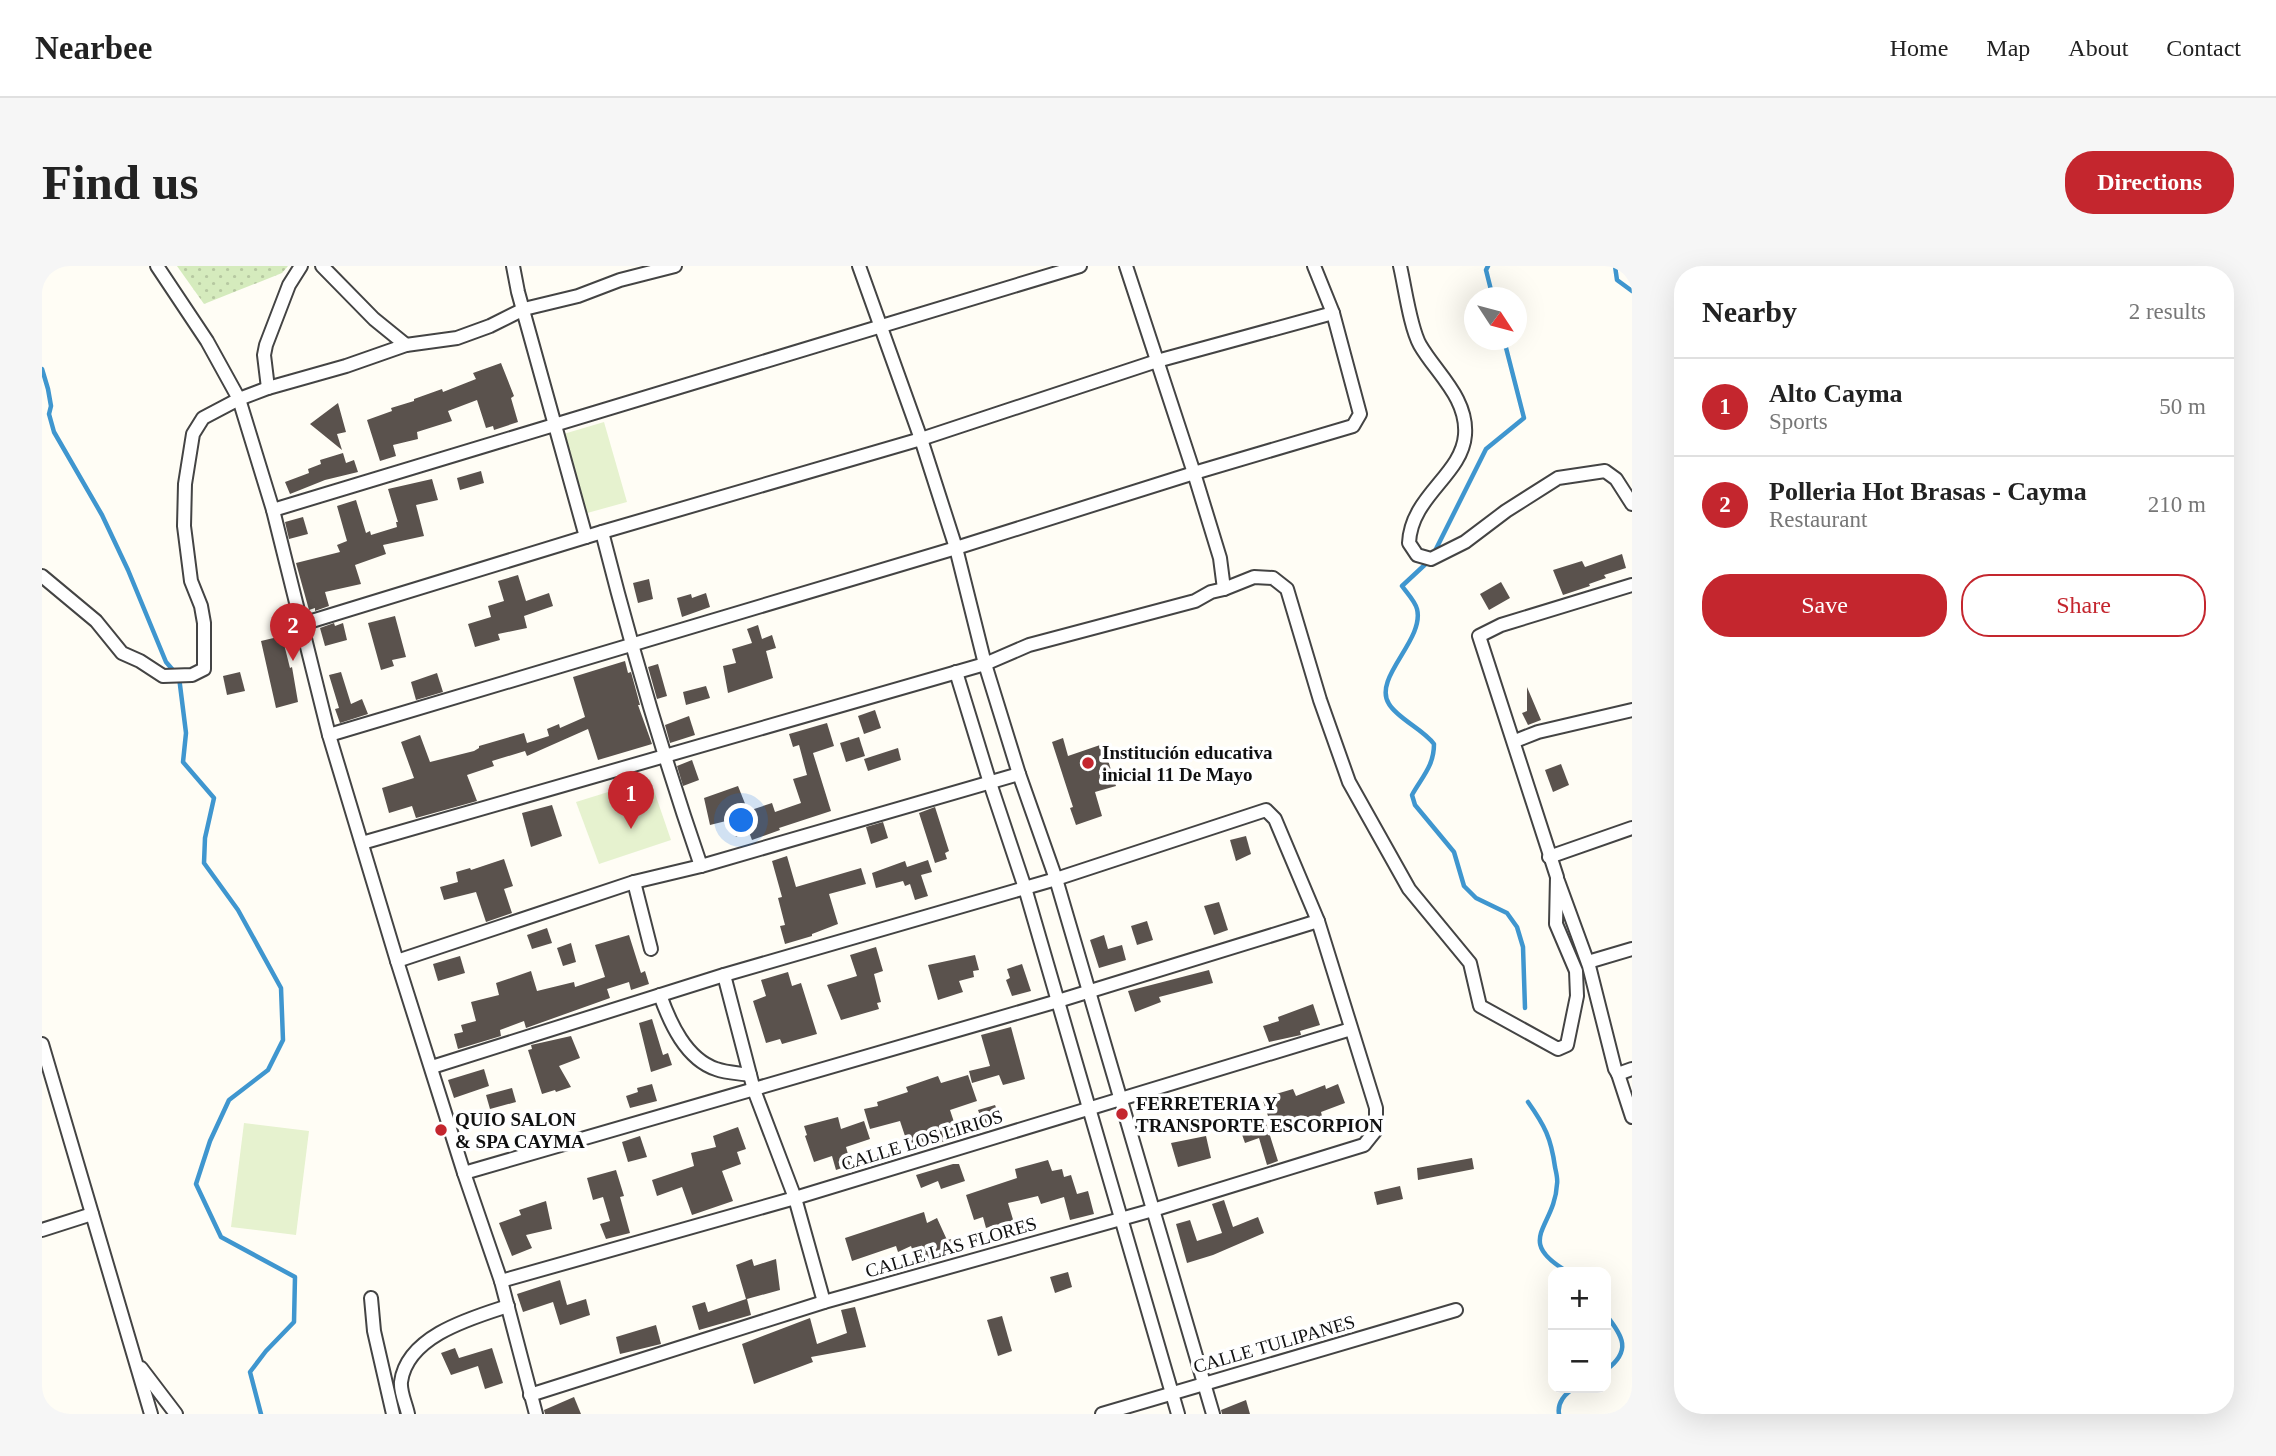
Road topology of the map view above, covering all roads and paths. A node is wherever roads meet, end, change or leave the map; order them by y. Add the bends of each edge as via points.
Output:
1 (157, 266) edge
2 (302, 266) edge
3 (323, 266) edge
4 (513, 266) edge
5 (675, 266) edge
6 (859, 266) edge
7 (1080, 266) edge
8 (1126, 266) edge
9 (1314, 266) edge
10 (1400, 266) edge
11 (524, 309) junction
12 (1333, 313) junction
13 (881, 325) junction
14 (406, 345) junction
15 (1157, 361) junction
16 (268, 388) junction
17 (239, 399) junction
18 (555, 425) junction
19 (921, 439) junction
20 (1194, 473) junction
21 (1632, 504) edge
22 (273, 510) junction
23 (602, 532) junction
24 (586, 537) junction
25 (956, 548) junction
26 (42, 576) edge
27 (1632, 585) edge
28 (1224, 589) junction
29 (302, 624) junction
30 (631, 645) junction
31 (985, 664) junction
32 (956, 672) junction
33 (1632, 710) edge
34 (329, 735) junction
35 (1515, 741) junction
36 (663, 755) junction
37 (1019, 774) junction
38 (989, 783) junction
39 (1632, 828) edge
40 (362, 843) junction
41 (1549, 857) junction
42 (701, 866) junction
43 (1557, 877) junction
44 (1056, 879) junction
45 (634, 881) junction
46 (1026, 888) junction
47 (1318, 921) junction
48 (651, 949) dead end
49 (1632, 949) edge
50 (397, 961) junction
51 (1588, 962) junction
52 (724, 975) junction
53 (1088, 992) junction
54 (660, 995) junction
55 (1058, 1001) junction
56 (1351, 1029) junction
57 (42, 1044) edge
58 (432, 1067) junction
59 (1632, 1069) edge
60 (1618, 1074) junction
61 (750, 1075) junction
62 (754, 1090) junction
63 (1120, 1100) junction
64 (1089, 1109) junction
65 (1632, 1117) edge
66 (464, 1174) junction
67 (794, 1198) junction
68 (1153, 1210) junction
69 (92, 1214) junction
70 (1121, 1220) junction
71 (42, 1230) edge
72 (501, 1281) junction
73 (371, 1298) dead end
74 (824, 1302) junction
75 (508, 1306) junction
76 (1456, 1310) dead end
77 (137, 1362) junction
78 (1205, 1384) junction
79 (1172, 1394) junction
80 (530, 1395) junction
81 (151, 1414) edge
82 (176, 1414) edge
83 (393, 1414) edge
84 (408, 1414) edge
85 (536, 1414) edge
86 (1102, 1414) edge
87 (1178, 1414) edge
88 (1213, 1414) edge

1 - 17 street
2 - 16 street via 289,285 266,345
3 - 14 street
4 - 11 street
5 - 11 street
6 - 13 street
7 - 13 street
8 - 15 street
9 - 12 street
10 - 21 street via 1419,343 1460,405 1465,435 1457,460 1413,520 1409,543 1417,555 1431,559 1465,542 1558,478 1605,471
11 - 14 street via 457,338
11 - 18 street
12 - 15 street
12 - 20 street via 1360,414 1353,426
13 - 18 street
13 - 19 street
14 - 16 street
15 - 19 street
15 - 20 street
16 - 17 street
17 - 22 street
17 - 26 street via 197,425 185,484 186,555 202,615 204,669 192,675 163,676 122,653 96,621
18 - 22 street
18 - 24 street
19 - 23 street
19 - 25 street
20 - 25 street
20 - 28 street via 1220,558
22 - 29 street
23 - 24 street
23 - 30 street
24 - 29 street
25 - 30 street
25 - 31 street
27 - 35 street via 1479,636
28 - 31 street via 1195,601 1029,645
28 - 43 street via 1254,577 1273,578 1287,589 1349,782 1409,889 1470,963 1480,1006 1558,1049 1567,1045 1577,996 1576,971 1556,924
29 - 34 street
30 - 34 street
30 - 36 street
31 - 32 street
31 - 37 street
32 - 36 street
32 - 38 street
33 - 35 street
34 - 40 street
35 - 41 street
36 - 40 street
36 - 42 street
37 - 38 street
37 - 44 street
38 - 42 street
38 - 46 street
39 - 41 street
40 - 50 street
41 - 43 street
42 - 45 street
43 - 51 street
44 - 46 street
44 - 47 street via 1266,810 1275,819
44 - 53 street
45 - 48 street
45 - 50 street
46 - 52 street
46 - 55 street
47 - 53 street
47 - 56 street
49 - 51 street
50 - 58 street
51 - 60 street
52 - 54 street
52 - 61 street
53 - 55 street
53 - 63 street
54 - 58 street
54 - 61 street via 670,1023 698,1059 717,1069
55 - 62 street
55 - 64 street
56 - 63 street, CALLE LOS LIRIOS
56 - 68 street, CALLE LAS FLORES via 1376,1108 1376,1130 1364,1145
57 - 69 street
58 - 66 street
59 - 60 street
60 - 65 street
61 - 62 street
62 - 66 street
62 - 67 street
63 - 64 street, CALLE LOS LIRIOS
63 - 68 street
64 - 67 street, CALLE LOS LIRIOS
64 - 70 street
66 - 72 street
67 - 72 street, CALLE LOS LIRIOS
67 - 74 street
68 - 70 street, CALLE LAS FLORES
68 - 78 street
69 - 71 street
69 - 77 street
70 - 74 street, CALLE LAS FLORES
70 - 79 street
72 - 75 street
73 - 83 street
74 - 80 street, CALLE LAS FLORES
75 - 80 street
75 - 84 street via 452,1328 419,1348 405,1367 401,1384
76 - 78 street, CALLE TULIPANES
77 - 81 street
77 - 82 street
78 - 79 street, CALLE TULIPANES
78 - 88 street
79 - 86 street, CALLE TULIPANES
79 - 87 street
80 - 85 street

